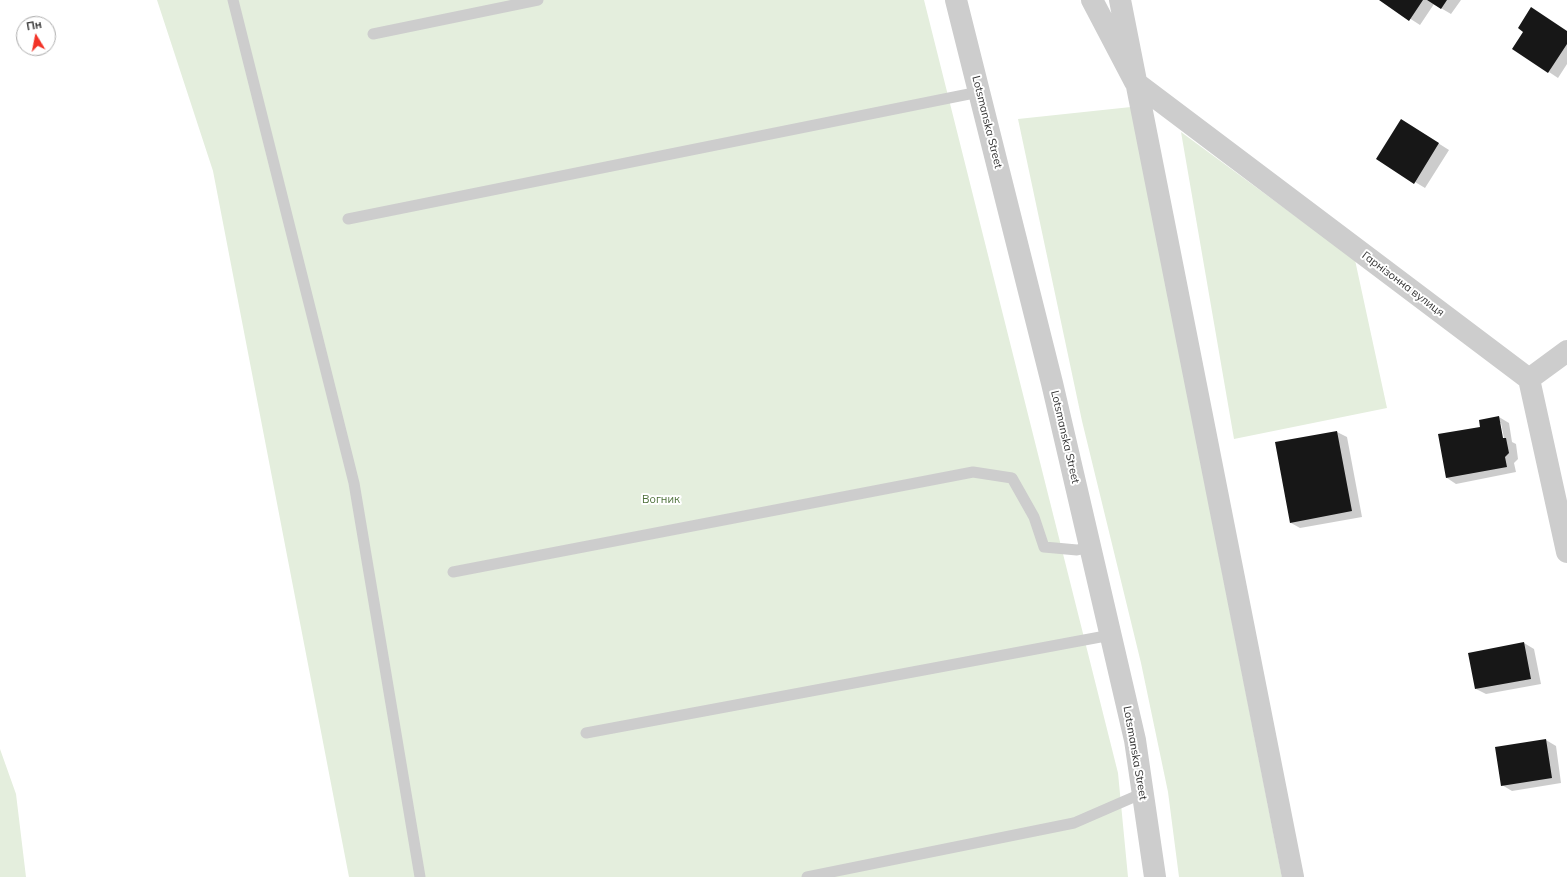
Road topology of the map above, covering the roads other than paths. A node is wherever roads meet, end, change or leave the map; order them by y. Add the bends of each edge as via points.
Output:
1 (233, 0) edge
2 (538, 0) edge
3 (956, 0) edge
4 (1092, 0) edge
5 (1120, 0) edge
6 (373, 34) dead end
7 (1135, 82) junction
8 (979, 92) junction
9 (348, 218) dead end
10 (1567, 351) edge
11 (1529, 379) junction
12 (1090, 547) junction
13 (1567, 552) edge
14 (453, 572) dead end
15 (1111, 635) junction
16 (586, 733) dead end
17 (1143, 793) junction
18 (420, 877) edge
19 (807, 877) edge
20 (1155, 877) edge
21 (1293, 877) edge

1 - 18 lane via 354,483
2 - 6 lane
3 - 8 street, Lotsmanska Street
4 - 7 street
5 - 7 street
7 - 11 street, Гарнізонна вулиця
7 - 21 street
8 - 9 lane
8 - 12 street, Lotsmanska Street
10 - 11 street
11 - 13 street
12 - 14 lane via 1077,550 1044,547 1034,517 1012,478 974,472
12 - 15 street, Lotsmanska Street
15 - 16 lane
15 - 17 street, Lotsmanska Street via 1135,740
17 - 19 lane via 1074,823
17 - 20 street, Lotsmanska Street

